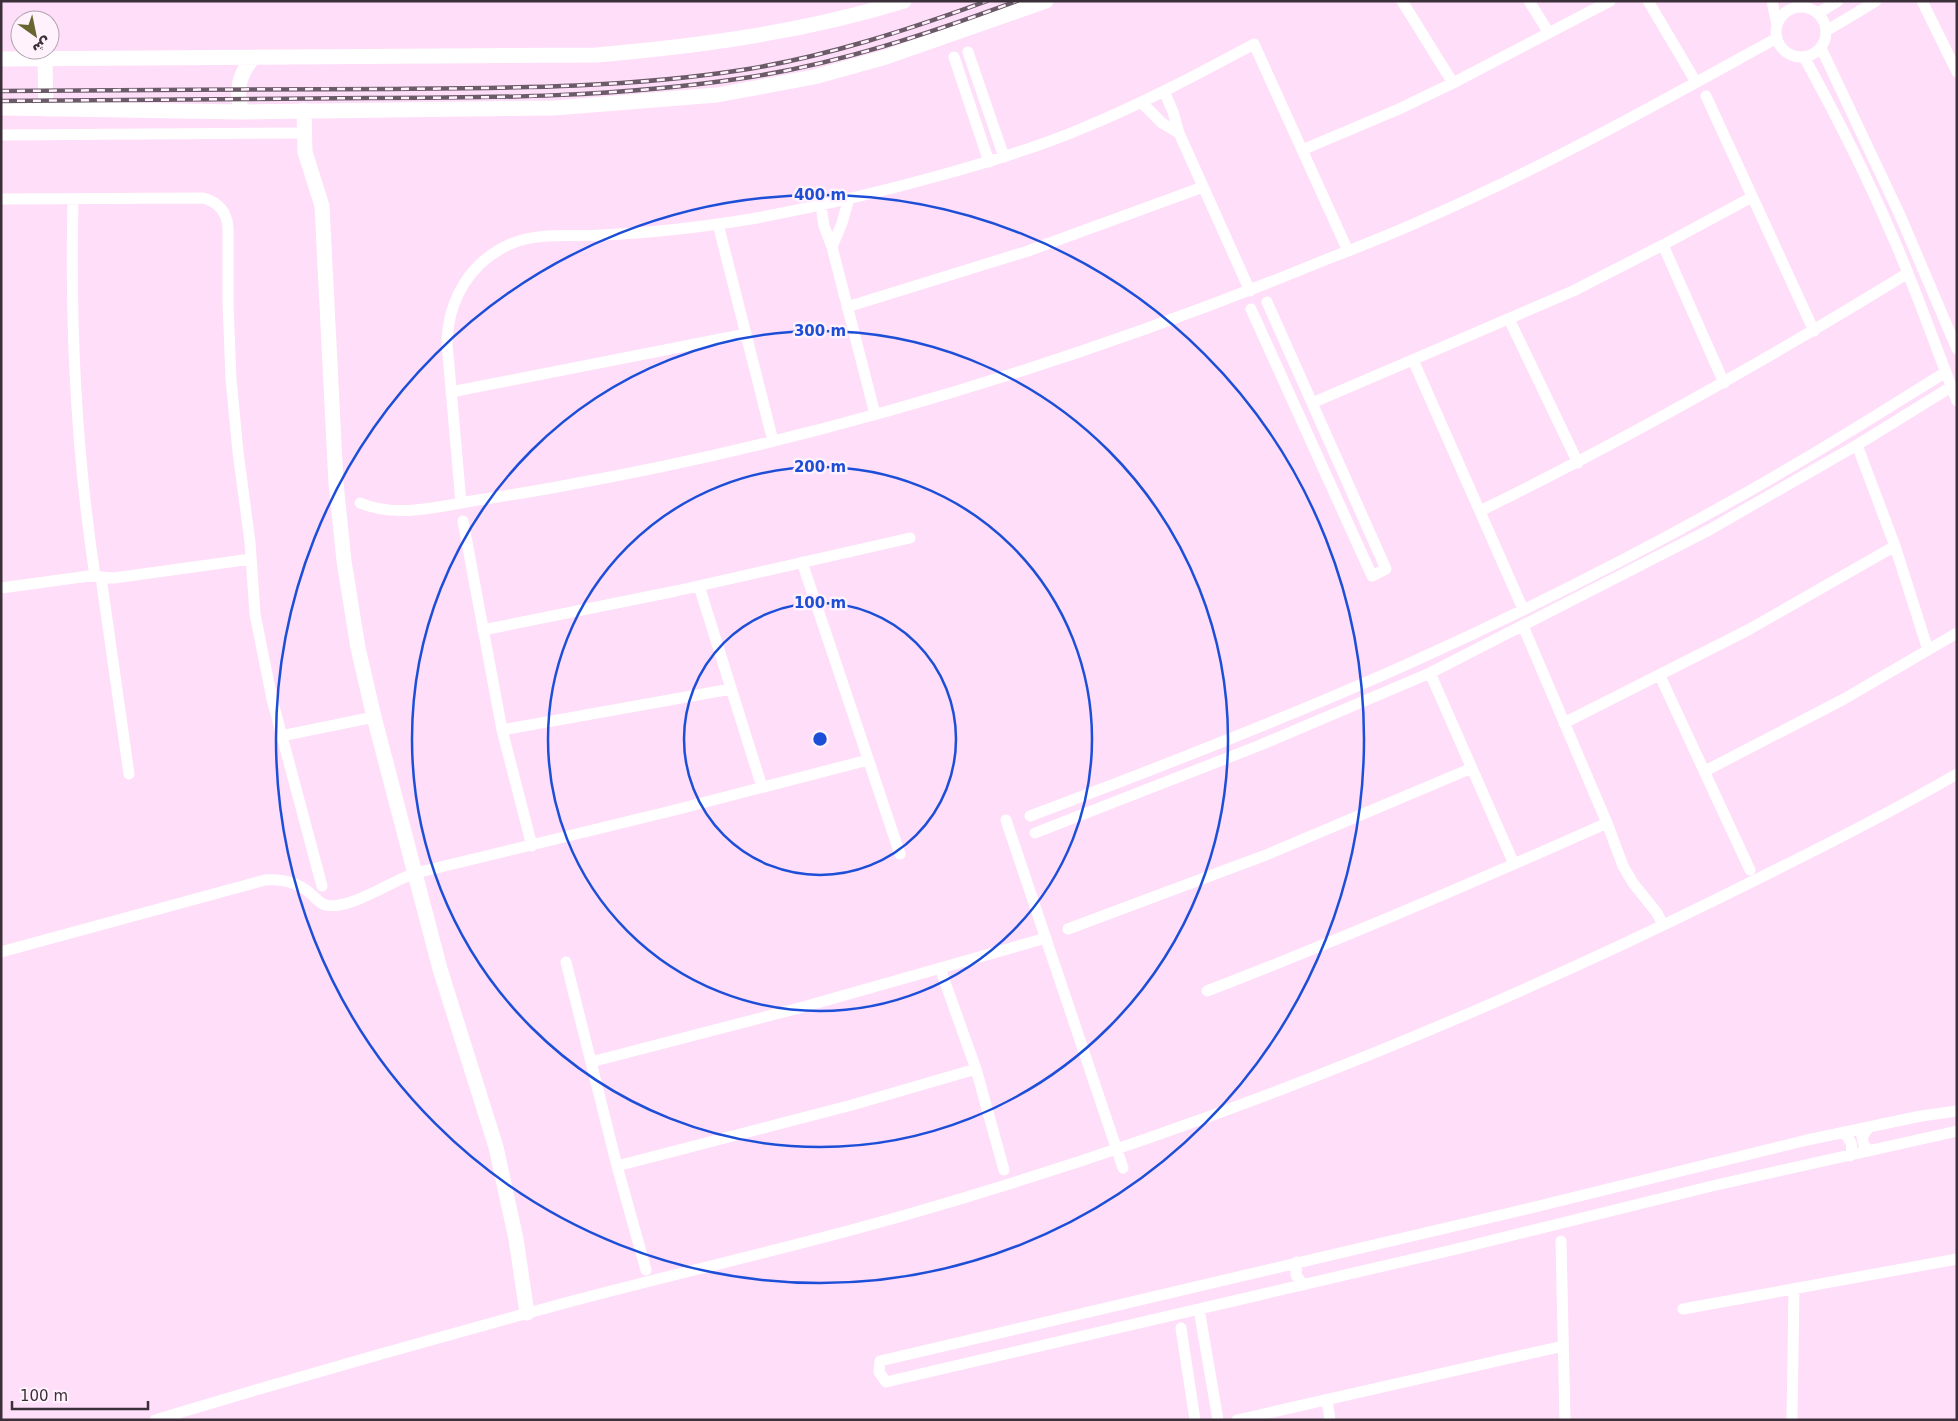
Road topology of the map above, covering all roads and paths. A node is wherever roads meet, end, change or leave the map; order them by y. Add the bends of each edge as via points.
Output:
1 (904, 1) edge
2 (1046, 1) edge
3 (1402, 1) edge
4 (1529, 1) edge
5 (1610, 1) edge
6 (1648, 1) edge
7 (1772, 1) edge
8 (1838, 1) edge
9 (1876, 1) edge
10 (1922, 1) edge
11 (1818, 13) junction
12 (1777, 25) junction
13 (1826, 31) junction
14 (1549, 33) junction
15 (1776, 38) junction
16 (1821, 48) junction
17 (968, 52) dead end
18 (954, 57) dead end
19 (1804, 57) junction
20 (253, 58) junction
21 (60, 59) edge
22 (45, 60) edge
23 (1957, 72) edge
24 (1696, 82) junction
25 (1453, 83) junction
26 (1164, 91) junction
27 (1706, 96) dead end
28 (1141, 102) junction
29 (1, 108) edge
30 (46, 109) junction
31 (304, 110) junction
32 (242, 112) junction
33 (304, 133) junction
34 (1179, 133) junction
35 (1, 135) edge
36 (1302, 150) junction
37 (1004, 157) junction
38 (988, 162) junction
39 (1203, 187) junction
40 (1752, 197) junction
41 (849, 198) junction
42 (1, 199) edge
43 (73, 199) junction
44 (821, 205) junction
45 (718, 224) junction
46 (1663, 246) junction
47 (832, 247) junction
48 (1348, 251) junction
49 (1908, 273) junction
50 (1250, 291) junction
51 (1267, 302) dead end
52 (847, 307) junction
53 (1251, 308) dead end
54 (1509, 319) junction
55 (1814, 331) junction
56 (746, 334) junction
57 (1957, 349) edge
58 (1289, 351) junction
59 (1273, 358) junction
60 (1413, 360) junction
61 (1946, 372) junction
62 (1724, 383) junction
63 (1951, 387) junction
64 (451, 392) junction
65 (1957, 402) edge
66 (1312, 403) junction
67 (1895, 403) junction
68 (875, 414) junction
69 (1902, 417) junction
70 (772, 441) junction
71 (1857, 445) junction
72 (1578, 463) junction
73 (360, 503) dead end
74 (461, 503) junction
75 (1480, 511) junction
76 (463, 521) dead end
77 (910, 538) dead end
78 (1895, 546) junction
79 (252, 558) junction
80 (802, 562) junction
81 (98, 576) junction
82 (699, 586) junction
83 (1, 588) edge
84 (1523, 609) junction
85 (1523, 626) junction
86 (483, 630) junction
87 (1957, 633) edge
88 (1928, 650) junction
89 (1430, 673) junction
90 (1660, 676) junction
91 (731, 689) junction
92 (374, 717) junction
93 (1564, 723) junction
94 (502, 730) junction
95 (281, 736) junction
96 (868, 760) junction
97 (1472, 768) junction
98 (1705, 771) junction
99 (129, 774) dead end
100 (1957, 774) edge
101 (762, 787) junction
102 (1077, 798) junction
103 (1082, 814) junction
104 (1030, 816) dead end
105 (1006, 820) dead end
106 (1607, 823) junction
107 (1035, 833) dead end
108 (532, 846) junction
109 (900, 854) dead end
110 (1514, 864) junction
111 (1750, 870) dead end
112 (416, 873) junction
113 (322, 886) dead end
114 (1663, 926) junction
115 (1068, 929) dead end
116 (1046, 938) junction
117 (1, 952) edge
118 (566, 962) dead end
119 (940, 968) junction
120 (1207, 991) dead end
121 (591, 1062) junction
122 (976, 1069) junction
123 (1957, 1111) edge
124 (1868, 1127) junction
125 (1957, 1131) edge
126 (1842, 1133) junction
127 (1117, 1148) junction
128 (1869, 1151) junction
129 (1850, 1156) junction
130 (617, 1166) junction
131 (1123, 1168) dead end
132 (1004, 1170) dead end
133 (1561, 1241) dead end
134 (1957, 1259) edge
135 (1297, 1262) junction
136 (646, 1270) dead end
137 (1303, 1285) junction
138 (1794, 1289) junction
139 (1199, 1309) junction
140 (1683, 1309) dead end
141 (527, 1313) junction
142 (1181, 1328) dead end
143 (1563, 1346) junction
144 (1327, 1400) junction
145 (155, 1420) edge
146 (1195, 1420) edge
147 (1218, 1420) edge
148 (1238, 1420) edge
149 (1330, 1420) edge
150 (1565, 1420) edge
151 (1792, 1420) edge

1 - 20 main road via 751,38 674,48 596,54
2 - 31 main road via 956,34 850,67 717,95 554,108
3 - 25 street
4 - 14 street
5 - 14 street
6 - 24 street
7 - 12 street
8 - 11 street
9 - 13 street
10 - 23 street
11 - 12 street via 1803,7 1792,9 1782,16
11 - 13 street
12 - 15 street
13 - 16 street
14 - 25 street
15 - 19 street via 1786,52
15 - 24 street
16 - 19 street
16 - 57 street via 1899,213
17 - 37 street
18 - 38 street
19 - 49 street via 1853,150
20 - 21 main road
20 - 32 main road via 240,79 238,96
22 - 30 main road
24 - 48 street via 1516,177
25 - 36 street
26 - 28 street
26 - 34 street
26 - 36 street via 1254,44
27 - 40 street
28 - 34 street via 1154,117
28 - 37 street via 1075,132
29 - 30 main road
30 - 32 main road
31 - 32 main road
31 - 33 main road
33 - 35 street
33 - 92 main road via 307,160 322,206 336,473 344,561 358,648
34 - 39 street
36 - 48 street
37 - 38 street
38 - 41 street
39 - 50 street
39 - 52 street via 1028,251
40 - 46 street
40 - 55 street
41 - 44 street
41 - 47 street
42 - 43 street
43 - 79 street via 203,198 218,205 226,215 231,379
43 - 81 street via 75,388 82,482
44 - 45 street
44 - 47 street
45 - 56 street
45 - 64 street via 639,233 536,237 513,243 492,254 467,278 451,308 447,343
46 - 54 street
46 - 62 street
47 - 52 street
48 - 50 street
49 - 55 street
49 - 61 street
50 - 68 street via 1051,362
51 - 58 street
52 - 68 street
53 - 59 street
54 - 60 street
54 - 72 street
55 - 62 street
56 - 64 street
56 - 70 street
58 - 59 street
58 - 66 street
59 - 66 street via 1372,576 1386,569
60 - 66 street
60 - 75 street
61 - 63 street
61 - 67 street
62 - 72 street
63 - 65 street
63 - 69 street
64 - 74 street
67 - 69 street
67 - 84 street via 1719,507
68 - 70 street
69 - 71 street
70 - 74 street via 640,471
71 - 78 street
71 - 85 street via 1709,530
72 - 75 street
73 - 74 street via 380,509 405,510
75 - 84 street
76 - 86 street
77 - 80 street
78 - 88 street
78 - 90 street
79 - 81 street via 114,578
79 - 95 street via 252,588 259,641
80 - 82 street
80 - 96 street
81 - 83 street
81 - 99 street
82 - 86 street
82 - 91 street
84 - 102 street via 1283,718
85 - 89 street
85 - 93 street
86 - 94 street
87 - 88 street
88 - 98 street via 1800,723
89 - 97 street
89 - 103 street via 1258,746
90 - 93 street
90 - 98 street
91 - 94 street
91 - 101 street
92 - 95 street
92 - 112 main road
93 - 106 street
94 - 108 street
95 - 113 street
96 - 101 street
96 - 109 street
97 - 110 street
97 - 115 street via 1266,855
98 - 111 street
100 - 114 street via 1867,824
101 - 108 street
102 - 103 street
102 - 104 street
103 - 107 street
105 - 116 street
106 - 110 street
106 - 114 street via 1627,875 1650,903
108 - 112 street
110 - 120 street via 1316,949
112 - 117 street via 365,896 332,906 323,904 291,882 274,879 256,881
112 - 141 main road via 446,988 496,1147 516,1239
114 - 127 street via 1545,981 1325,1074
116 - 119 street
116 - 127 street
118 - 121 street
119 - 121 street
119 - 122 street
121 - 130 street
122 - 130 street
122 - 132 street
123 - 124 street
124 - 126 street
124 - 128 street via 1862,1137
125 - 128 street
126 - 129 street via 1852,1142
126 - 135 street
127 - 131 street
127 - 141 street via 901,1217
128 - 129 street
129 - 137 street via 1703,1188
130 - 136 street
133 - 143 street
134 - 138 street
135 - 137 street via 1296,1275
135 - 139 street via 880,1361 879,1372 886,1382
137 - 139 street
138 - 140 street
138 - 151 street
139 - 147 street
141 - 145 street
142 - 146 street
143 - 144 street
143 - 150 street
144 - 148 street
144 - 149 street

